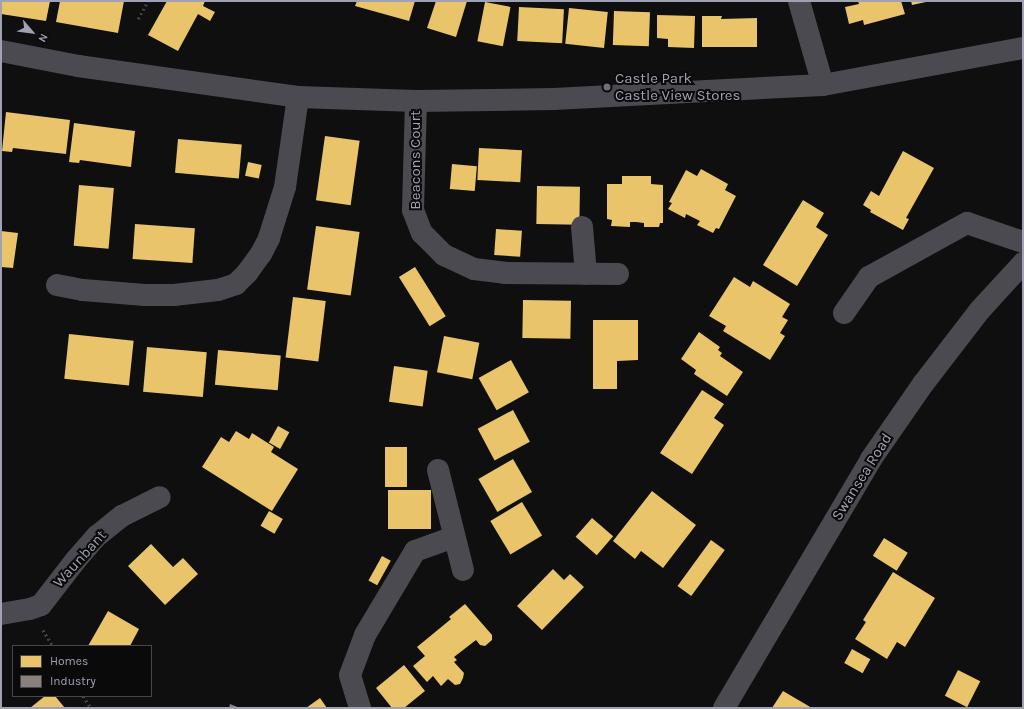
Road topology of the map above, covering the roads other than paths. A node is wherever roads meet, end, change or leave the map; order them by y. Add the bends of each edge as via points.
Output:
1 (799, 1) edge
2 (1023, 48) edge
3 (1, 51) edge
4 (823, 85) junction
5 (298, 97) junction
6 (416, 101) junction
7 (582, 227) dead end
8 (1023, 242) edge
9 (1023, 263) edge
10 (586, 274) junction
11 (618, 274) dead end
12 (57, 284) dead end
13 (844, 313) dead end
14 (438, 470) dead end
15 (160, 497) dead end
16 (454, 537) junction
17 (463, 570) dead end
18 (1, 614) edge
19 (360, 708) edge
20 (724, 708) edge

1 - 4 street
2 - 4 street
3 - 5 street via 78,66
4 - 6 street via 570,99
5 - 6 street
5 - 12 street via 285,187 269,238 256,261 236,284 218,290 174,295 83,290
6 - 10 street, Beacons Court via 413,210 422,233 444,255 474,269 505,273
7 - 10 street
8 - 13 street via 966,223 870,277
9 - 20 street, Swansea Road via 976,316 871,459
10 - 11 street, Beacons Court
14 - 16 street
15 - 18 street, Waunbant via 122,516 97,536 74,561 41,605
16 - 17 street
16 - 19 street via 416,551 365,635 350,675

